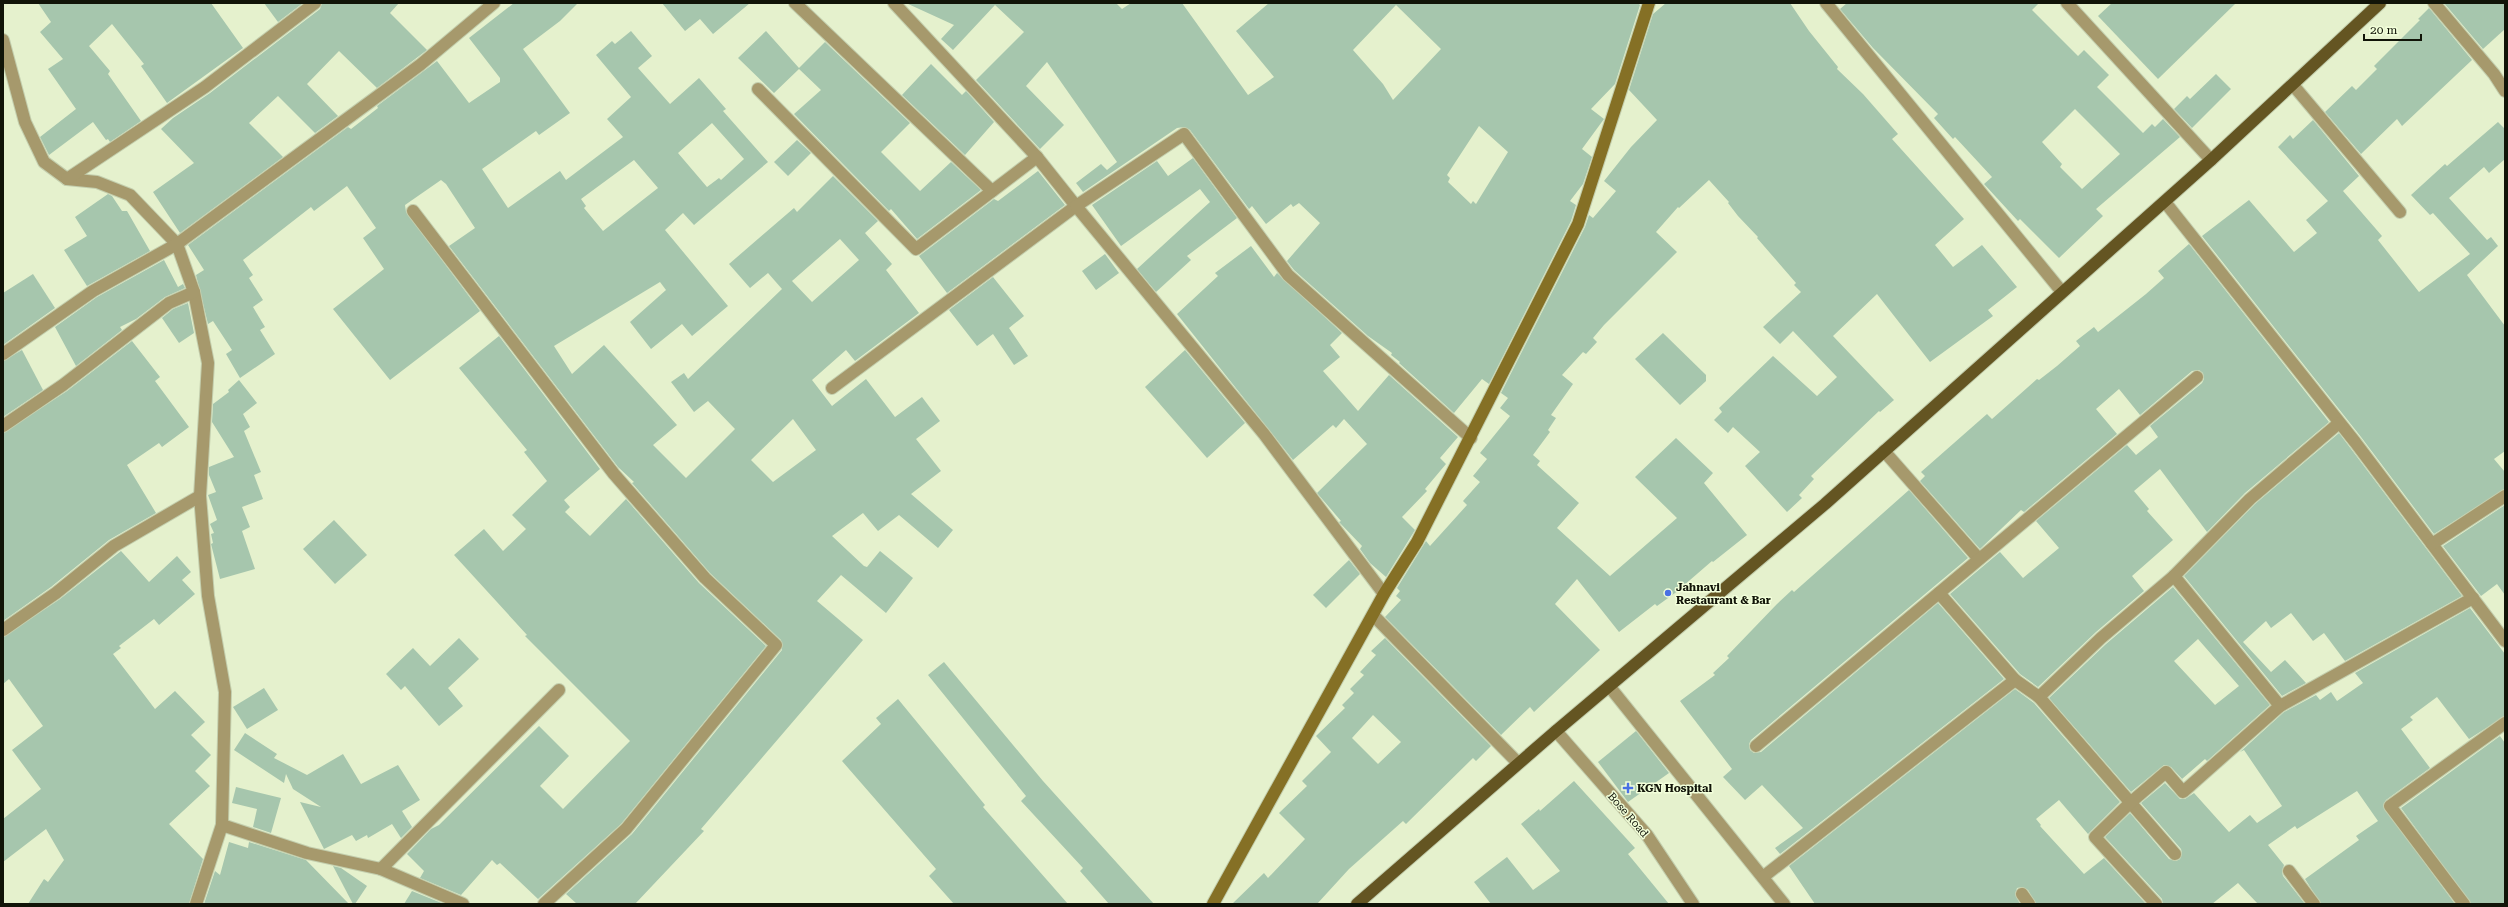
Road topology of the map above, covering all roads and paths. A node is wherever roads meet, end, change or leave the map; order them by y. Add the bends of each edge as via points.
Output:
1 (315, 3) edge
2 (494, 3) edge
3 (794, 3) edge
4 (894, 3) edge
5 (1649, 3) edge
6 (1826, 3) edge
7 (2067, 3) edge
8 (2380, 3) edge
9 (2434, 3) edge
10 (3, 40) edge
11 (2292, 85) junction
12 (758, 89) dead end
13 (2505, 91) edge
14 (1037, 157) junction
15 (2210, 160) junction
16 (67, 179) junction
17 (992, 191) junction
18 (2165, 202) junction
19 (1076, 206) junction
20 (414, 211) dead end
21 (2400, 212) dead end
22 (176, 244) junction
23 (194, 292) junction
24 (2062, 292) junction
25 (3, 354) edge
26 (2197, 377) dead end
27 (832, 388) dead end
28 (2340, 422) junction
29 (3, 426) edge
30 (1471, 438) junction
31 (1884, 452) junction
32 (200, 496) junction
33 (2505, 496) edge
34 (2432, 544) junction
35 (1979, 559) junction
36 (2174, 576) junction
37 (1939, 593) junction
38 (1384, 594) junction
39 (2473, 598) junction
40 (1372, 615) junction
41 (3, 630) edge
42 (2505, 641) edge
43 (2015, 680) junction
44 (1609, 686) junction
45 (559, 690) dead end
46 (2039, 697) junction
47 (2280, 706) junction
48 (2505, 723) edge
49 (1556, 731) junction
50 (1756, 746) dead end
51 (1518, 764) junction
52 (2130, 803) junction
53 (222, 825) junction
54 (2176, 854) dead end
55 (381, 869) junction
56 (2289, 871) dead end
57 (1763, 878) junction
58 (2022, 894) dead end
59 (196, 904) edge
60 (463, 904) edge
61 (544, 904) edge
62 (1213, 904) edge
63 (1356, 904) edge
64 (1693, 904) edge
65 (1784, 904) edge
66 (2029, 904) edge
67 (2156, 904) edge
68 (2314, 904) edge
69 (2464, 904) edge

1 - 16 street via 206,87
2 - 22 street via 420,64
3 - 17 street
4 - 14 street
5 - 30 main road via 1578,224
6 - 24 street
7 - 15 street
8 - 11 main road
9 - 13 street via 2494,74
10 - 16 street via 25,122 44,162
11 - 15 main road
11 - 21 street
12 - 17 street via 916,249
14 - 17 street
14 - 19 street
15 - 18 main road
16 - 22 street via 97,182 130,195
18 - 24 main road
18 - 28 street
19 - 27 street
19 - 30 street via 1184,134 1288,275
19 - 38 street via 1264,434
20 - 61 street via 614,474 705,578 776,645 626,829
22 - 23 street
22 - 25 street via 93,291
23 - 29 street via 169,303 63,385
23 - 32 street via 208,363
24 - 31 main road
26 - 35 street
28 - 34 street
28 - 36 street via 2250,499
30 - 38 main road via 1417,542
31 - 35 street
31 - 44 main road
32 - 41 street via 114,546 56,593
32 - 53 street via 208,596 225,692
33 - 34 street
34 - 39 street
35 - 37 street
36 - 46 street via 2101,638
36 - 47 street
37 - 43 street
37 - 50 street
38 - 40 main road
39 - 42 street
39 - 47 street
40 - 51 street
40 - 62 main road
43 - 46 street
43 - 57 street
44 - 49 main road
44 - 57 street
45 - 55 street
46 - 52 street
47 - 52 street via 2183,792 2166,772
48 - 69 street via 2390,806
49 - 51 main road
49 - 64 street, Bose Road via 1647,835
51 - 63 main road
52 - 54 street
52 - 67 street via 2095,837
53 - 55 street via 307,854
53 - 59 street
55 - 60 street
56 - 68 street
57 - 65 street
58 - 66 street

